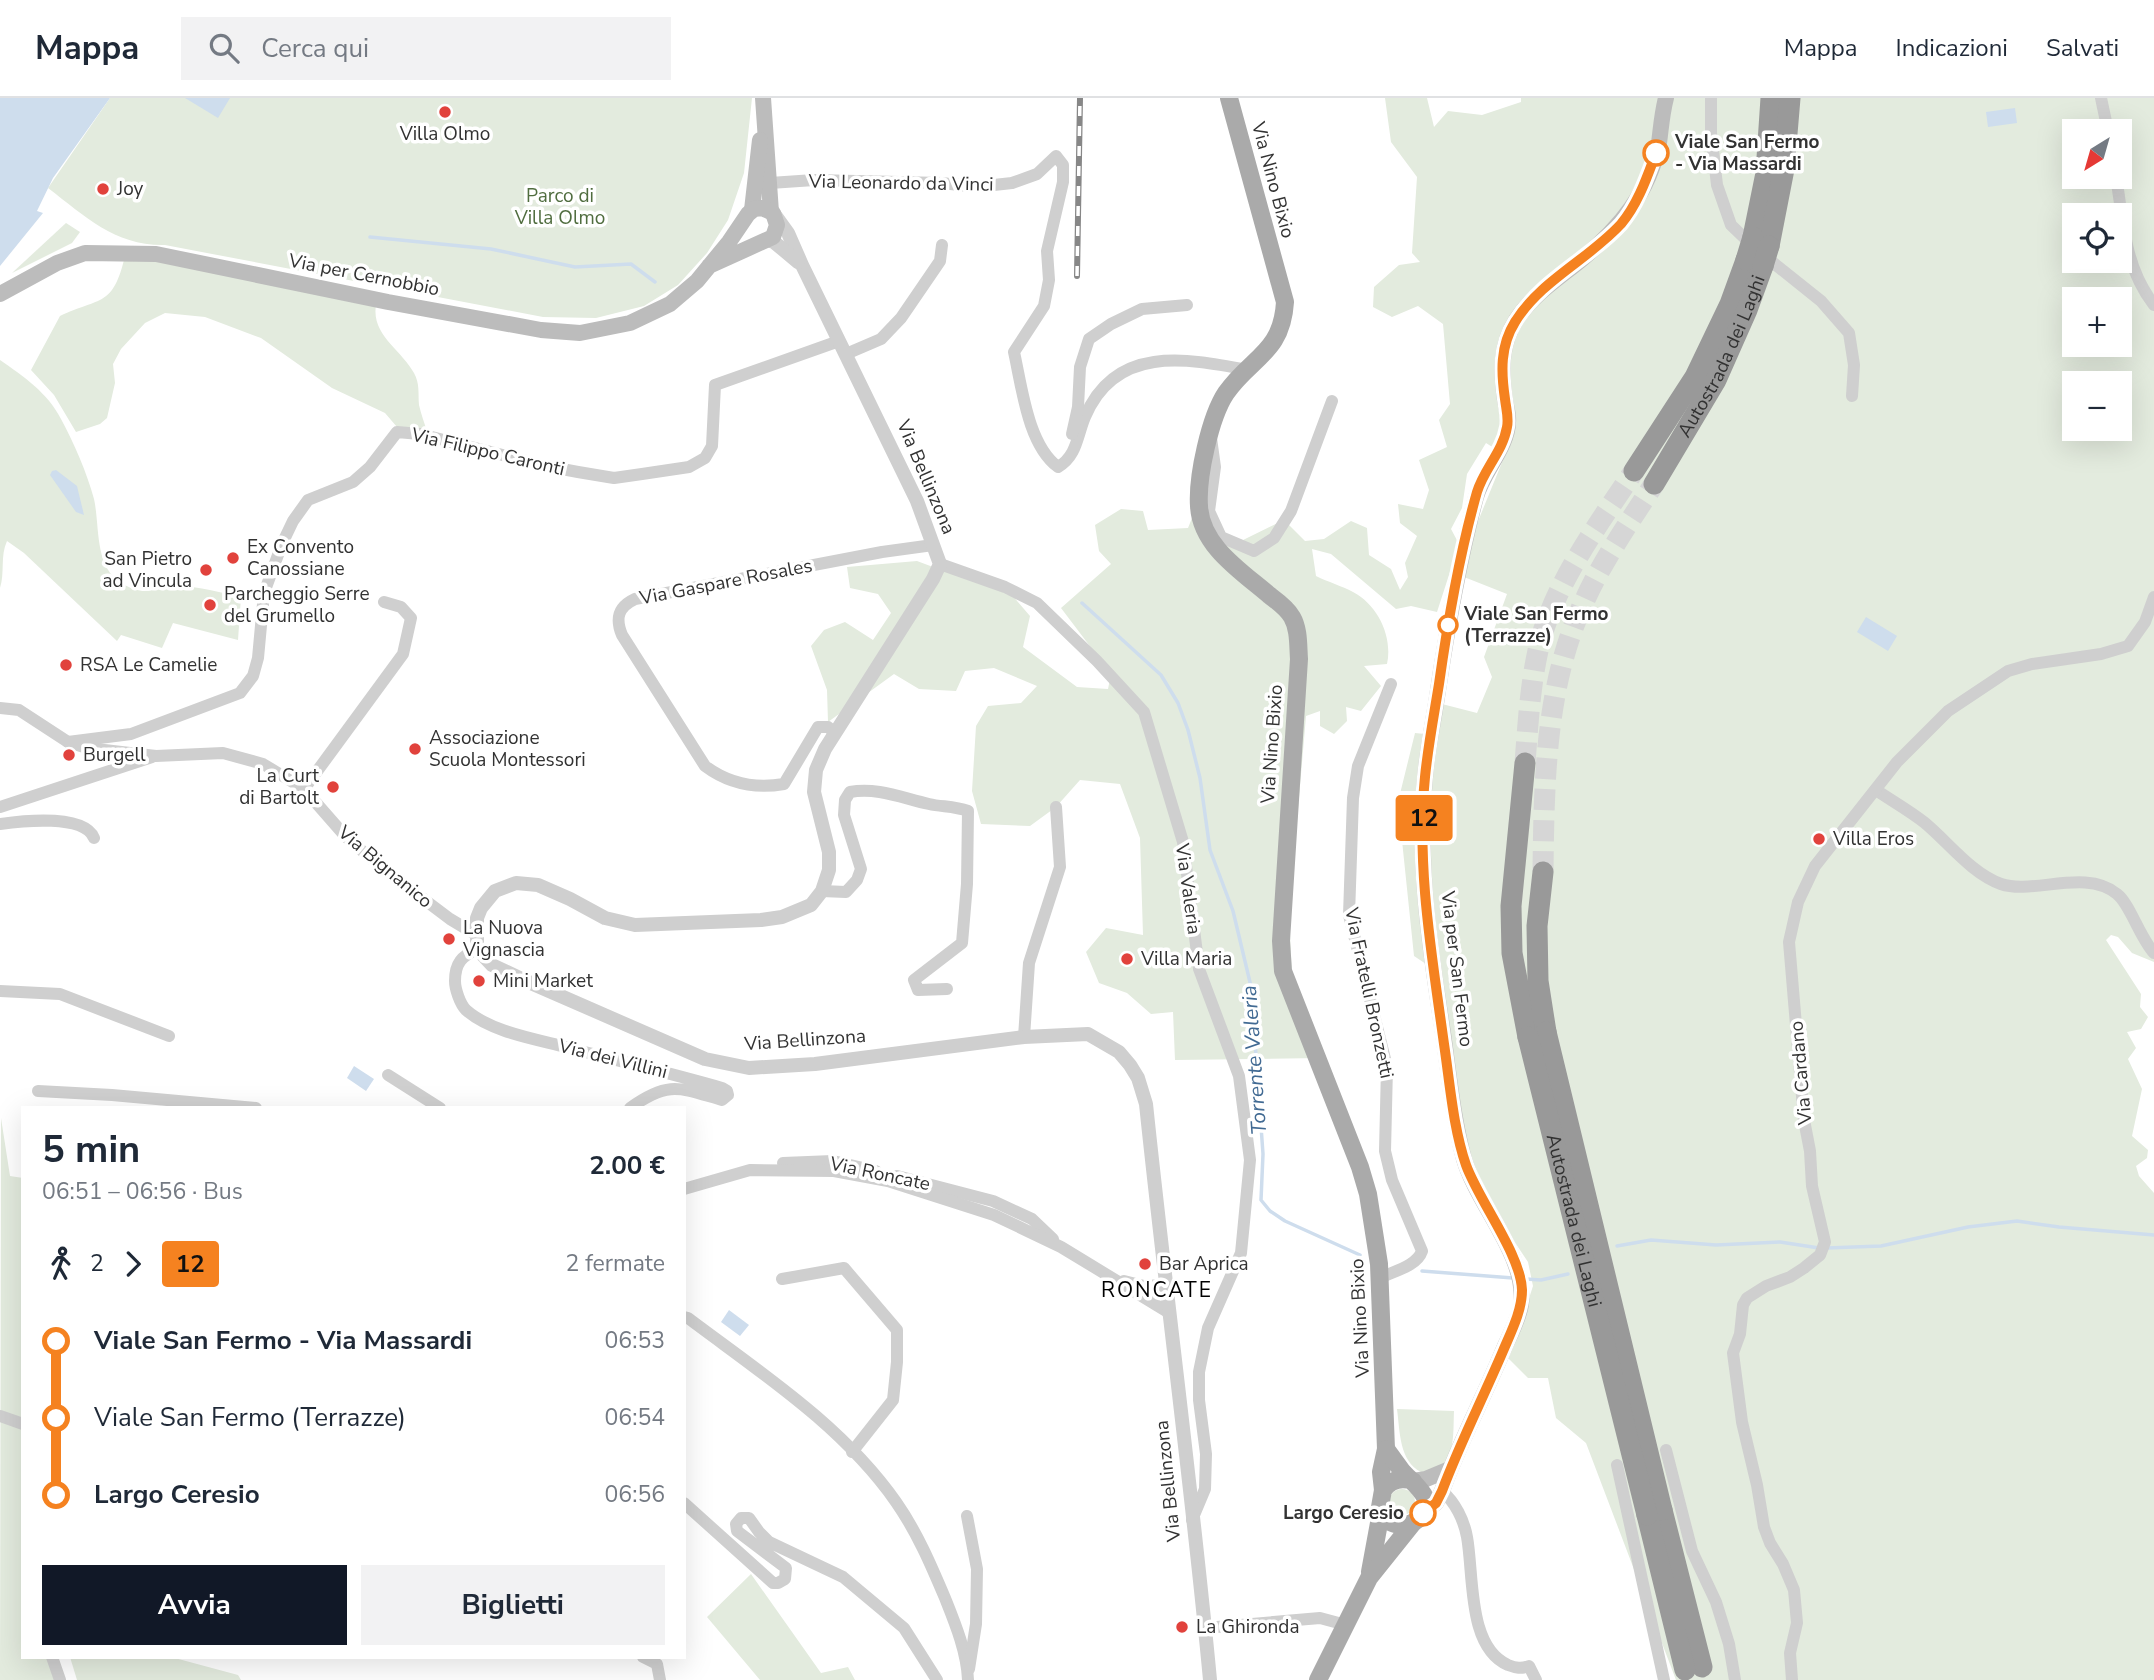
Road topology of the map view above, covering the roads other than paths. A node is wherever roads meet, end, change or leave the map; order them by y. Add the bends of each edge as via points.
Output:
1 (763, 98) edge
2 (1228, 98) edge
3 (1666, 98) edge
4 (1711, 98) edge
5 (1771, 98) edge
6 (1790, 98) edge
7 (2101, 98) edge
8 (763, 117) junction
9 (2105, 119) edge
10 (770, 183) junction
11 (2118, 189) edge
12 (773, 214) junction
13 (748, 216) junction
14 (763, 241) junction
15 (1761, 241) junction
16 (942, 245) dead end
17 (1754, 263) junction
18 (802, 265) junction
19 (709, 266) junction
20 (0, 294) edge
21 (1187, 305) dead end
22 (2154, 305) edge
23 (843, 348) junction
24 (1248, 370) junction
25 (1852, 396) dead end
26 (1332, 401) dead end
27 (1211, 434) junction
28 (1066, 462) junction
29 (1634, 471) tunnel mouth
30 (1654, 484) tunnel mouth
31 (933, 545) junction
32 (940, 564) junction
33 (2154, 597) edge
34 (384, 602) dead end
35 (1391, 684) dead end
36 (0, 708) edge
37 (835, 733) junction
38 (68, 742) junction
39 (156, 756) junction
40 (1525, 763) tunnel mouth
41 (304, 789) junction
42 (1876, 790) junction
43 (0, 807) edge
44 (1056, 807) dead end
45 (0, 824) edge
46 (94, 838) dead end
47 (1543, 872) tunnel mouth
48 (821, 891) junction
49 (476, 942) junction
50 (2154, 953) edge
51 (947, 989) dead end
52 (0, 991) edge
53 (1537, 1035) junction
54 (169, 1036) dead end
55 (1024, 1037) junction
56 (388, 1074) dead end
57 (37, 1091) dead end
58 (234, 1106) edge
59 (437, 1106) edge
60 (633, 1106) edge
61 (686, 1180) edge
62 (686, 1188) edge
63 (1060, 1247) junction
64 (1110, 1277) junction
65 (1380, 1278) junction
66 (782, 1279) dead end
67 (1165, 1285) junction
68 (1168, 1312) junction
69 (686, 1318) edge
70 (0, 1416) edge
71 (21, 1423) edge
72 (1386, 1449) junction
73 (1666, 1450) dead end
74 (852, 1452) junction
75 (1617, 1465) dead end
76 (1450, 1468) junction
77 (1413, 1481) junction
78 (1383, 1490) junction
79 (1442, 1491) junction
80 (686, 1505) edge
81 (1383, 1515) junction
82 (967, 1516) dead end
83 (1419, 1516) junction
84 (1192, 1521) junction
85 (1369, 1578) junction
86 (1346, 1625) junction
87 (1205, 1628) junction
88 (53, 1659) edge
89 (647, 1659) edge
90 (1693, 1669) dead end
91 (968, 1678) edge
92 (60, 1680) edge
93 (660, 1680) edge
94 (937, 1680) edge
95 (1209, 1680) edge
96 (1318, 1680) edge
97 (1536, 1680) edge
98 (1664, 1680) edge
99 (1735, 1680) edge
100 (1792, 1680) edge

1 - 8 main road, Via Bellinzona
2 - 24 main road, Via Nino Bixio via 1285,302 1278,335
3 - 76 main road, Via per San Fermo via 1658,146 1622,222 1532,300 1508,335 1502,352 1509,423 1503,444 1478,487 1450,609 1425,779 1423,859 1428,935 1465,1162 1522,1286 1521,1307
4 - 25 street via 1717,185 1731,225 1821,301 1849,333
5 - 15 highway, Autostrada dei Laghi
6 - 15 highway, Autostrada dei Laghi via 1784,169
7 - 9 street
8 - 10 main road, Via Bellinzona
8 - 13 main road, Via Bellinzona
10 - 12 main road, Via Bellinzona
10 - 28 street, Via Leonardo da Vinci via 827,180 976,187 1013,183 1037,174 1056,156 1063,164 1063,182 1047,251 1049,280 1044,306 1014,352 1038,445 1058,467
11 - 22 street via 2135,276
12 - 13 main road via 762,208
12 - 14 main road via 776,231
12 - 18 street, Via Bellinzona via 788,233
13 - 14 main road via 745,231
13 - 19 main road, Via per Cernobbio
14 - 18 street, Via Bellinzona via 774,242
14 - 19 main road, Via per Cernobbio
15 - 17 highway, Autostrada dei Laghi, bridge
16 - 23 street via 940,261 881,339
17 - 29 highway, Autostrada dei Laghi via 1695,377
17 - 30 highway, Autostrada dei Laghi via 1747,310 1716,380
18 - 23 street, Via Bellinzona
19 - 20 main road, Via per Cernobbio via 670,304 630,323 580,333 388,302 156,254 85,253 57,262
21 - 28 street via 1142,309 1089,339 1080,367 1078,407
23 - 31 street, Via Bellinzona via 917,500
23 - 38 street, Via Filippo Caronti via 715,385 712,446 705,458 689,467 614,478 397,432 353,482 307,500 293,521 264,593 258,658 247,687 131,734
24 - 27 main road, Via Nino Bixio via 1226,393
24 - 28 street via 1163,361 1124,370 1096,397
26 - 27 street via 1291,512 1274,538 1254,551 1221,537 1209,510 1215,467
27 - 65 main road, Via Nino Bixio via 1199,486 1202,525 1217,549 1282,605 1297,630 1299,659 1280,941 1283,971 1360,1167 1372,1213
31 - 32 street, Via Bellinzona
31 - 37 street, Via Gaspare Rosales via 635,599 619,612 622,635 705,766 716,774 764,788 784,784 818,727
32 - 37 street, Via Bellinzona
32 - 84 street, Via Valeria via 1037,603 1144,712 1183,842 1199,969 1239,1076 1250,1160 1241,1253 1208,1328 1199,1372 1205,1489
33 - 42 street, Via Cardano via 2145,622 2128,646 2008,671 1948,712 1897,762
34 - 41 street via 401,607 411,618 403,654
35 - 65 street, Via Fratelli Bronzetti via 1358,766 1349,915 1387,1068 1385,1151 1422,1251 1415,1262
36 - 38 street, Via Bignanico via 19,710
37 - 48 street, Via Bellinzona via 816,770 814,792 829,852 829,870
38 - 39 street, Via Bignanico
39 - 41 street, Via Bignanico via 223,753 263,764
39 - 43 street
40 - 53 highway, Autostrada dei Laghi via 1511,906 1512,953
41 - 49 street, Via Bignanico via 346,837
42 - 50 street via 2001,884 2063,882 2102,886 2117,894
42 - 100 street, Via Cardano via 1815,866 1798,902 1789,942 1804,1120 1825,1242 1820,1255 1790,1277 1747,1298 1733,1353 1764,1527 1794,1590 1797,1623 1790,1653
44 - 55 street via 1060,867 1029,963
45 - 46 street via 80,824
47 - 53 highway, Autostrada dei Laghi via 1537,926
48 - 49 street via 811,905 782,917 635,925 605,918 538,885 516,883 487,898 477,918
48 - 51 street via 846,892 861,869 844,815 850,792 866,789 968,811 962,943 915,980 918,990
49 - 55 street, Via Bellinzona via 492,965 535,985 705,1059 749,1068
49 - 60 street, Via dei Villini via 456,966 455,984 461,1004 478,1017 508,1032 664,1071 722,1088 728,1095 722,1100 674,1088
52 - 54 street via 60,994
53 - 90 highway, Autostrada dei Laghi, bridge
55 - 67 street, Via Bellinzona via 1088,1034 1119,1052 1138,1078 1146,1104
56 - 59 street
57 - 58 street
61 - 63 street, Via Roncate via 748,1164 833,1161 993,1202 1032,1219
62 - 63 street via 750,1170 834,1171 888,1181 994,1215
63 - 64 street
64 - 67 street via 1144,1286
64 - 68 street
65 - 72 main road, Via Nino Bixio
66 - 74 street via 844,1268 897,1330 894,1400
67 - 68 street, Via Bellinzona
68 - 84 street, Via Bellinzona
69 - 74 street via 796,1399
70 - 71 street
72 - 77 main road
72 - 78 main road, Via Nino Bixio
73 - 99 street via 1692,1551 1730,1644
74 - 91 street via 896,1503 929,1558 957,1629
75 - 98 street
76 - 77 main road
76 - 79 main road, Via per San Fermo
77 - 78 main road via 1395,1480
77 - 83 main road via 1425,1496
78 - 81 main road via 1379,1502
79 - 83 main road, Via per San Fermo via 1436,1503
79 - 97 street via 1452,1499 1467,1535 1478,1625 1485,1645 1499,1661 1514,1668 1529,1666
80 - 94 street via 773,1583 785,1579 786,1568 737,1531 741,1518 750,1518 769,1542 843,1577 904,1628
81 - 83 main road via 1406,1525
81 - 85 main road
82 - 91 street via 977,1569 976,1624
83 - 85 main road
84 - 87 street, Via Bellinzona
85 - 86 main road
86 - 87 street via 1320,1618
86 - 96 main road
87 - 95 street, Via Bellinzona
88 - 92 street
89 - 93 street via 657,1664

